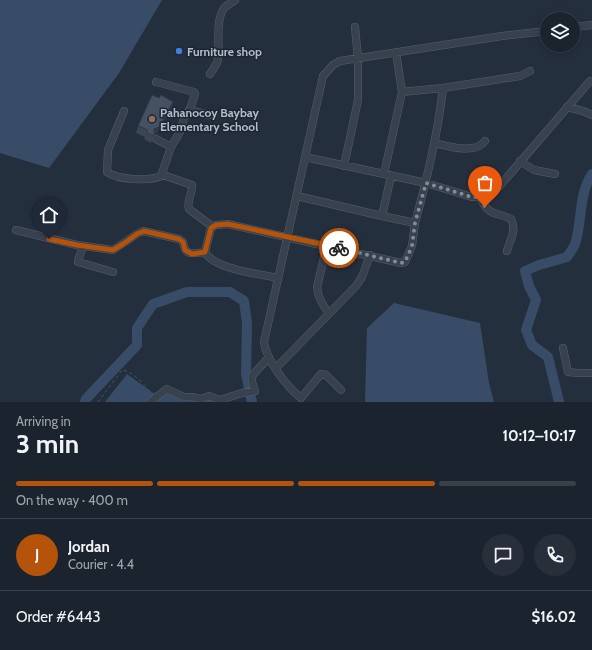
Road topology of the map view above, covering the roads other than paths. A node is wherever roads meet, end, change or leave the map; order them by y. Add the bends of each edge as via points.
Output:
1 (235, 0) edge
2 (592, 25) edge
3 (580, 26) edge
4 (355, 27) dead end
5 (540, 31) edge
6 (396, 52) junction
7 (358, 58) junction
8 (530, 71) dead end
9 (210, 74) dead end
10 (590, 81) dead end
11 (156, 82) dead end
12 (443, 88) junction
13 (402, 92) junction
14 (567, 107) junction
15 (189, 110) junction
16 (124, 111) dead end
17 (209, 115) dead end
18 (592, 115) edge
19 (156, 139) edge
20 (485, 141) dead end
21 (434, 143) junction
22 (171, 147) junction
23 (305, 157) junction
24 (520, 161) junction
25 (344, 166) junction
26 (554, 174) dead end
27 (387, 175) junction
28 (163, 176) junction
29 (426, 183) junction
30 (297, 196) junction
31 (480, 197) junction
32 (382, 216) junction
33 (415, 223) junction
34 (213, 227) junction
35 (16, 230) dead end
36 (287, 236) junction
37 (327, 245) junction
38 (83, 246) junction
39 (507, 251) dead end
40 (205, 252) junction
41 (370, 255) junction
42 (113, 272) dead end
43 (278, 278) junction
44 (329, 313) junction
45 (563, 348) dead end
46 (269, 357) junction
47 (276, 368) junction
48 (592, 372) edge
49 (341, 390) dead end
50 (151, 402) edge

1 - 9 street via 222,14 218,28 218,59
2 - 3 street
4 - 7 street
5 - 6 street
6 - 7 street
6 - 13 street
7 - 23 street via 340,61 324,76
7 - 25 street via 358,100
8 - 12 street via 520,76
10 - 14 street
11 - 15 street via 194,92 195,96
12 - 13 street
12 - 21 street
13 - 27 street
14 - 18 street
14 - 24 street
15 - 17 street
15 - 22 street
16 - 28 street via 108,150 107,172 110,175 132,179
19 - 22 street
20 - 21 street via 478,147 466,148
21 - 29 street
22 - 28 street via 162,170
23 - 25 street
23 - 30 street
24 - 26 street via 534,170
24 - 31 street via 491,196
25 - 27 street
27 - 29 street
27 - 32 street
28 - 34 street via 192,185 189,209
29 - 31 street via 472,197
29 - 33 street
30 - 32 street
30 - 36 street
31 - 39 street via 490,211 511,219 514,234
32 - 33 street
33 - 41 street via 412,246 405,262
34 - 36 street via 228,224
34 - 40 street via 209,232
35 - 38 street
36 - 37 street
36 - 43 street
37 - 41 street
37 - 44 street via 317,287 321,303
38 - 40 street via 113,250 144,231 179,239 183,242 185,250 192,254
38 - 42 street via 78,262
40 - 43 street via 221,265
41 - 44 street via 356,286
43 - 46 street via 264,342
44 - 47 street
45 - 48 street via 568,372
46 - 47 street
46 - 50 street via 252,376 255,391 220,400 209,396 201,399 184,397 167,389
47 - 49 street via 300,398 321,374 326,375

